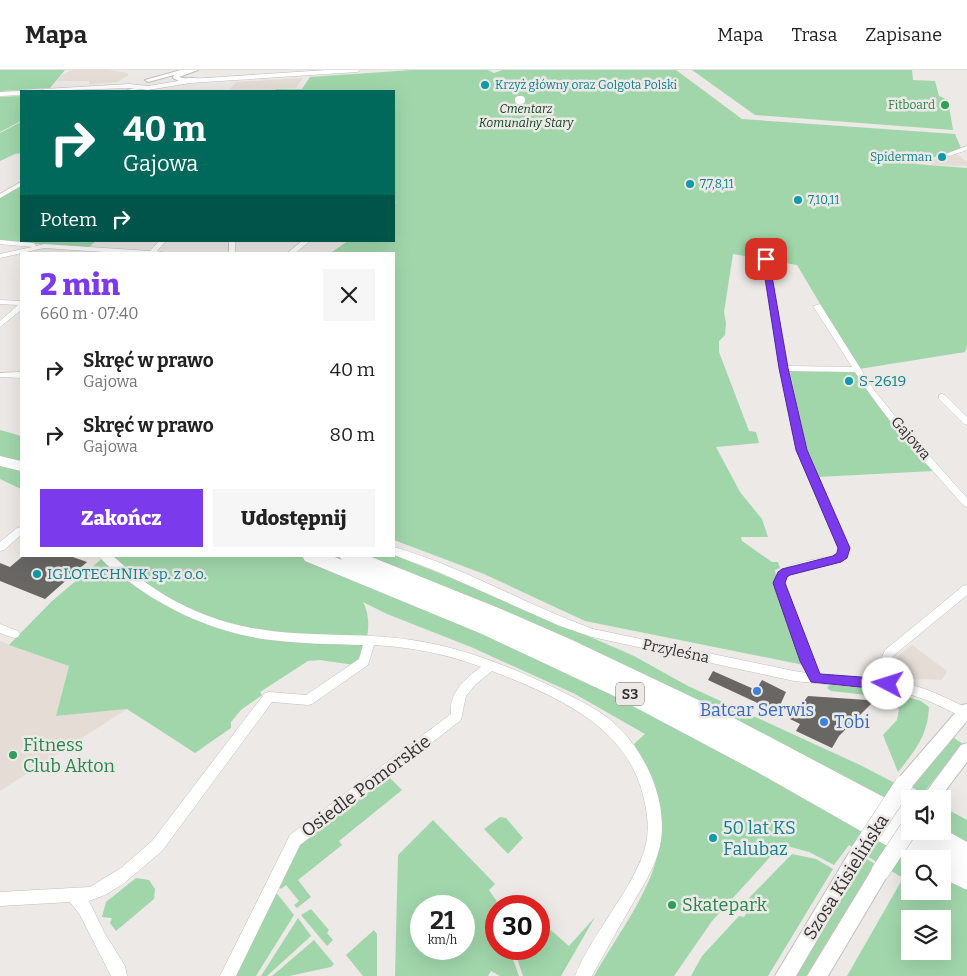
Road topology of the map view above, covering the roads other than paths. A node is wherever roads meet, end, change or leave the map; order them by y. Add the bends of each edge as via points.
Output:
1 (189, 70) edge
2 (195, 70) edge
3 (358, 70) edge
4 (206, 80) junction
5 (156, 82) junction
6 (133, 88) edge
7 (63, 90) edge
8 (20, 93) edge
9 (0, 94) edge
10 (967, 148) edge
11 (949, 154) dead end
12 (20, 185) edge
13 (0, 196) edge
14 (0, 242) edge
15 (97, 242) edge
16 (162, 242) edge
17 (306, 242) edge
18 (44, 246) junction
19 (90, 249) junction
20 (84, 252) edge
21 (136, 252) edge
22 (152, 252) edge
23 (292, 252) edge
24 (0, 256) edge
25 (766, 259) dead end
26 (0, 302) edge
27 (20, 305) edge
28 (20, 306) edge
29 (817, 306) dead end
30 (0, 325) edge
31 (784, 368) junction
32 (857, 370) junction
33 (0, 375) edge
34 (20, 375) edge
35 (942, 397) dead end
36 (967, 422) edge
37 (0, 451) edge
38 (20, 456) edge
39 (0, 461) edge
40 (20, 466) edge
41 (967, 504) edge
42 (20, 531) edge
43 (0, 547) edge
44 (395, 551) edge
45 (105, 557) edge
46 (314, 557) edge
47 (352, 557) edge
48 (967, 589) edge
49 (0, 628) edge
50 (14, 634) dead end
51 (370, 640) junction
52 (492, 665) junction
53 (816, 679) junction
54 (888, 684) junction
55 (966, 714) edge
56 (967, 750) edge
57 (936, 790) edge
58 (901, 820) edge
59 (901, 839) edge
60 (939, 840) edge
61 (919, 850) edge
62 (967, 856) edge
63 (951, 868) edge
64 (967, 877) edge
65 (74, 896) junction
66 (0, 899) edge
67 (119, 976) edge
68 (228, 976) edge
69 (583, 976) edge
70 (785, 976) edge
71 (817, 976) edge

1 - 5 street
2 - 4 street via 178,74 175,78
3 - 4 main road
4 - 5 main road
5 - 6 main road
5 - 6 main road
6 - 7 main road
8 - 9 main road
10 - 11 street
12 - 13 street
14 - 18 street
15 - 19 street
16 - 22 street
17 - 23 street
18 - 19 street
18 - 24 street
19 - 20 street
19 - 21 street
25 - 31 street
26 - 27 street
28 - 30 street
29 - 32 street, Gajowa
31 - 32 street
31 - 53 street via 802,450 844,548 837,559 791,570 780,579 784,598
32 - 41 street, Gajowa via 900,428
33 - 34 street
35 - 36 street
37 - 38 highway
39 - 40 highway
42 - 43 street
44 - 53 street, Przyleśna via 586,631
45 - 51 street via 171,604 224,625 280,637
46 - 61 highway, S3 via 514,639 653,706
47 - 58 highway, S3 via 577,652 774,750
48 - 54 street via 889,653 885,659
49 - 50 street
51 - 52 street via 440,649
51 - 65 street via 364,662 308,700 270,696 157,846 101,890
52 - 68 street, Osiedle Pomorskie via 459,695 455,706 457,716 295,840
52 - 69 street via 572,703 606,724 632,753 648,788 654,827 650,855
53 - 54 street, Przyleśna
54 - 55 street, Przyleśna via 917,691
55 - 70 street, Szosa Kisielińska, bridge via 904,784
56 - 57 street
59 - 71 street, Szosa Kisielińska, bridge
60 - 62 highway
63 - 64 highway
65 - 66 street
65 - 67 street via 89,914

